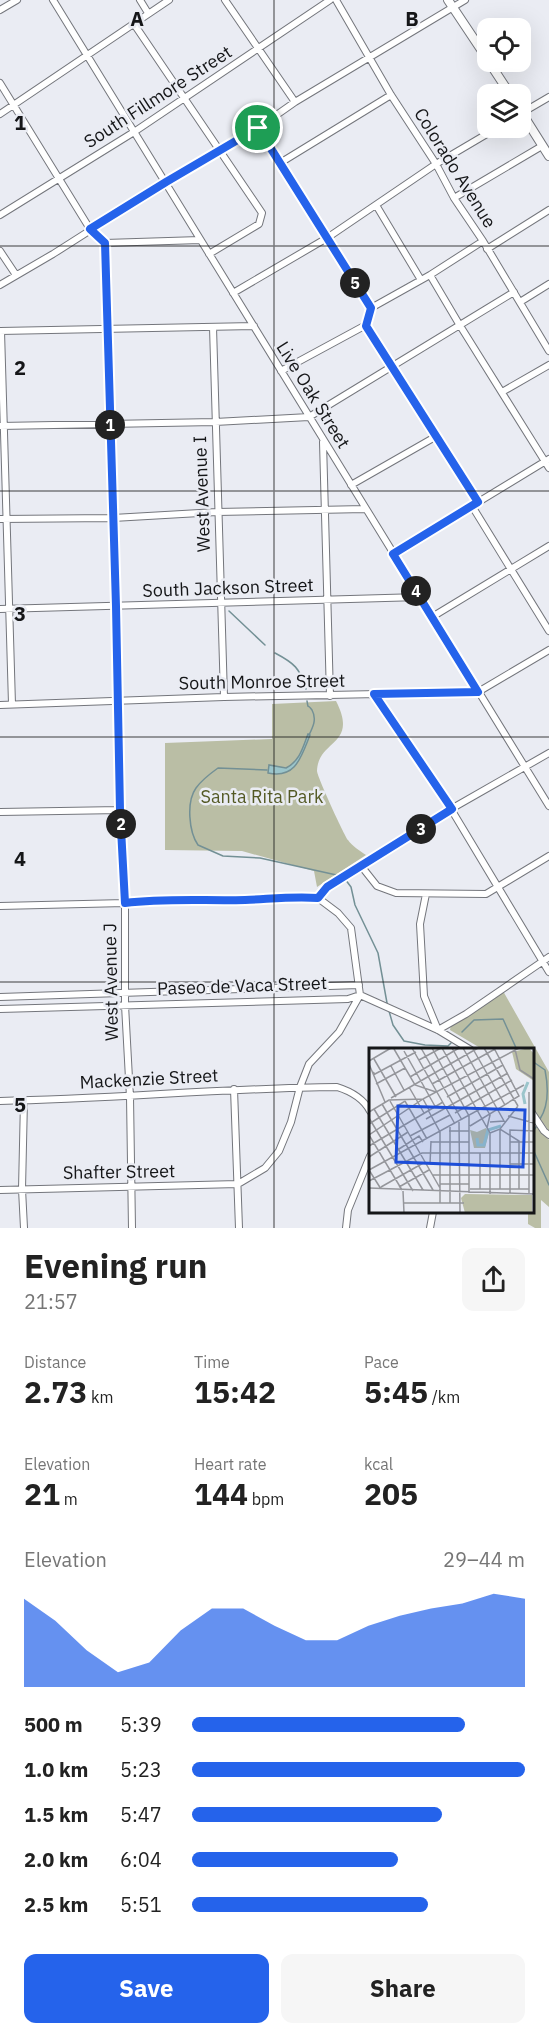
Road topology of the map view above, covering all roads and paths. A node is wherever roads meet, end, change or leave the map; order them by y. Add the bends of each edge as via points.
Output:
1 (17, 0) edge
2 (53, 0) edge
3 (140, 0) edge
4 (169, 0) edge
5 (225, 0) edge
6 (330, 0) edge
7 (336, 0) edge
8 (465, 0) edge
9 (450, 3) edge
10 (0, 10) edge
11 (148, 13) junction
12 (134, 24) junction
13 (477, 44) edge
14 (258, 50) junction
15 (87, 56) junction
16 (370, 57) junction
17 (0, 83) edge
18 (391, 96) junction
19 (549, 97) edge
20 (184, 100) junction
21 (295, 102) junction
22 (14, 106) junction
23 (531, 107) edge
24 (0, 114) edge
25 (258, 128) junction
26 (531, 128) edge
27 (134, 132) junction
28 (480, 138) edge
29 (542, 146) junction
30 (220, 150) junction
31 (549, 156) edge
32 (280, 163) junction
33 (436, 164) junction
34 (60, 178) junction
35 (166, 182) junction
36 (453, 198) junction
37 (376, 205) junction
38 (549, 210) edge
39 (0, 215) edge
40 (90, 229) junction
41 (327, 238) junction
42 (200, 240) junction
43 (483, 241) junction
44 (105, 243) junction
45 (488, 249) junction
46 (0, 251) edge
47 (209, 254) junction
48 (430, 274) junction
49 (16, 275) junction
50 (421, 280) junction
51 (549, 284) edge
52 (0, 285) edge
53 (514, 292) junction
54 (233, 293) junction
55 (520, 302) junction
56 (371, 308) junction
57 (459, 324) junction
58 (254, 326) junction
59 (366, 326) junction
60 (213, 327) junction
61 (106, 328) junction
62 (0, 331) edge
63 (549, 351) edge
64 (549, 365) edge
65 (392, 367) junction
66 (281, 371) junction
67 (502, 392) junction
68 (309, 417) junction
69 (215, 422) junction
70 (110, 425) junction
71 (1, 426) edge
72 (435, 437) junction
73 (323, 439) junction
74 (548, 463) edge
75 (351, 485) junction
76 (475, 504) junction
77 (366, 508) junction
78 (324, 509) junction
79 (217, 512) junction
80 (113, 518) junction
81 (0, 519) edge
82 (8, 519) junction
83 (549, 546) edge
84 (393, 554) junction
85 (510, 569) junction
86 (420, 597) junction
87 (327, 600) junction
88 (219, 603) junction
89 (116, 606) junction
90 (0, 609) edge
91 (8, 609) junction
92 (432, 617) junction
93 (549, 631) edge
94 (549, 650) edge
95 (478, 692) junction
96 (374, 694) junction
97 (330, 696) junction
98 (224, 697) junction
99 (118, 701) junction
100 (12, 704) junction
101 (0, 705) edge
102 (549, 753) edge
103 (526, 767) junction
104 (549, 806) edge
105 (452, 809) junction
106 (120, 810) junction
107 (0, 812) edge
108 (549, 856) edge
109 (362, 867) junction
110 (496, 887) junction
111 (426, 894) junction
112 (318, 898) junction
113 (125, 903) junction
114 (0, 906) edge
115 (549, 957) edge
116 (542, 961) junction
117 (549, 972) edge
118 (359, 985) junction
119 (125, 993) junction
120 (360, 995) junction
121 (0, 997) edge
122 (125, 1005) junction
123 (0, 1009) edge
124 (438, 1030) junction
125 (468, 1048) edge
126 (300, 1087) junction
127 (234, 1089) junction
128 (130, 1096) junction
129 (24, 1100) junction
130 (0, 1101) edge
131 (369, 1108) edge
132 (534, 1116) edge
133 (549, 1134) edge
134 (369, 1158) edge
135 (238, 1184) junction
136 (131, 1188) junction
137 (22, 1189) junction
138 (0, 1190) edge
139 (433, 1213) edge
140 (24, 1228) edge
141 (132, 1228) edge
142 (239, 1228) edge
143 (346, 1228) edge
144 (430, 1228) edge

1 - 10 street
2 - 15 street, Live Oak Street
3 - 11 street
4 - 11 street
5 - 14 street
6 - 14 street, South Fillmore Street
7 - 16 street, Colorado Avenue
8 - 9 street
9 - 13 street
9 - 16 street
11 - 12 street
12 - 15 street
12 - 20 street
14 - 20 street, South Fillmore Street
14 - 21 street
15 - 22 street
15 - 27 street, Live Oak Street
16 - 18 street, Colorado Avenue
16 - 21 street
17 - 22 street
18 - 32 street
18 - 33 street, Colorado Avenue
19 - 23 street
20 - 27 street, South Fillmore Street
20 - 30 street
21 - 25 street
22 - 24 street
22 - 34 street
25 - 30 street
25 - 32 street
26 - 29 street
27 - 34 street, South Fillmore Street
27 - 35 street, Live Oak Street
28 - 33 street
29 - 31 street
29 - 36 street
30 - 35 street
30 - 47 street via 262,213 259,224
32 - 41 street
33 - 36 street, Colorado Avenue
33 - 37 street
34 - 39 street, South Fillmore Street
34 - 40 street
35 - 40 street
35 - 42 street, Live Oak Street
36 - 43 street, Colorado Avenue
37 - 41 street
37 - 50 street
38 - 45 street
40 - 44 street
40 - 49 street
41 - 54 street
41 - 56 street
42 - 44 street
42 - 47 street, Live Oak Street
43 - 45 street, Colorado Avenue
43 - 48 street
44 - 61 street, West Avenue J
45 - 53 street, Colorado Avenue
46 - 49 street
47 - 54 street, Live Oak Street
48 - 50 street
48 - 57 street
49 - 52 street
50 - 56 street
51 - 55 street
53 - 55 street, Colorado Avenue
53 - 57 street
54 - 58 street, Live Oak Street
55 - 63 street, Colorado Avenue
56 - 59 street
57 - 65 street
57 - 67 street
58 - 60 street
58 - 66 street, Live Oak Street
59 - 65 street
59 - 66 street
60 - 61 street
60 - 69 street, West Avenue I
61 - 62 street
61 - 70 street, West Avenue J
62 - 71 street
64 - 67 street
65 - 68 street
65 - 72 street
66 - 68 street, Live Oak Street
67 - 74 street
68 - 69 street
68 - 73 street, Live Oak Street
69 - 70 street
69 - 79 street, West Avenue I
70 - 71 street
70 - 80 street, West Avenue J
71 - 82 street
72 - 75 street
72 - 76 street
73 - 75 street, Live Oak Street
73 - 78 street
74 - 76 street
75 - 77 street, Live Oak Street
76 - 84 street
76 - 85 street
77 - 78 street
77 - 84 street, Live Oak Street
78 - 79 street
78 - 87 street
79 - 80 street
79 - 88 street, West Avenue I
80 - 82 street
80 - 89 street, West Avenue J
81 - 82 street
82 - 91 street
83 - 85 street
84 - 86 street, Live Oak Street
85 - 92 street
85 - 93 street
86 - 87 street, South Jackson Street
86 - 92 street, Live Oak Street
87 - 88 street, South Jackson Street
87 - 97 street
88 - 89 street, South Jackson Street
88 - 98 street, West Avenue I
89 - 91 street, South Jackson Street
89 - 99 street, West Avenue J
90 - 91 street, South Jackson Street
91 - 100 street
92 - 95 street, Live Oak Street
94 - 95 street, South Monroe Street
95 - 96 street, South Monroe Street
95 - 103 street, Live Oak Street
96 - 97 street, South Monroe Street
96 - 105 street
97 - 98 street, South Monroe Street
98 - 99 street, South Monroe Street
99 - 100 street, South Monroe Street
99 - 106 street, West Avenue J
100 - 101 street, South Monroe Street
102 - 103 street
103 - 104 street, Live Oak Street
103 - 105 street
105 - 109 street
105 - 110 street
106 - 107 street
106 - 113 street, West Avenue J
108 - 110 street
109 - 111 street via 377,886 396,893
109 - 112 street via 327,887
110 - 111 street via 486,894
110 - 116 street
111 - 124 street via 420,924 424,996
112 - 113 street
112 - 118 street via 351,928
113 - 114 street
113 - 119 street, West Avenue J
115 - 116 street
116 - 117 street
116 - 124 street
118 - 119 street, Paseo de Vaca Street
118 - 120 street
119 - 121 street, Paseo de Vaca Street
119 - 122 street, West Avenue J
120 - 122 street, Paseo de Vaca Street via 348,999
120 - 124 street
120 - 126 street via 339,1032 309,1064
122 - 123 street, Paseo de Vaca Street
122 - 128 street, West Avenue J
124 - 125 street
126 - 127 street, Mackenzie Street
126 - 131 street, Mackenzie Street via 337,1087 349,1091
126 - 135 street via 279,1151 266,1168
127 - 128 street, Mackenzie Street
127 - 135 street
128 - 129 street, Mackenzie Street
128 - 136 street, West Avenue J
129 - 130 street, Mackenzie Street
129 - 137 street
132 - 133 street
134 - 143 street via 348,1210
135 - 136 street, Shafter Street
135 - 142 street
136 - 137 street, Shafter Street
136 - 141 street, West Avenue J
137 - 138 street, Shafter Street
137 - 140 street
139 - 144 street

